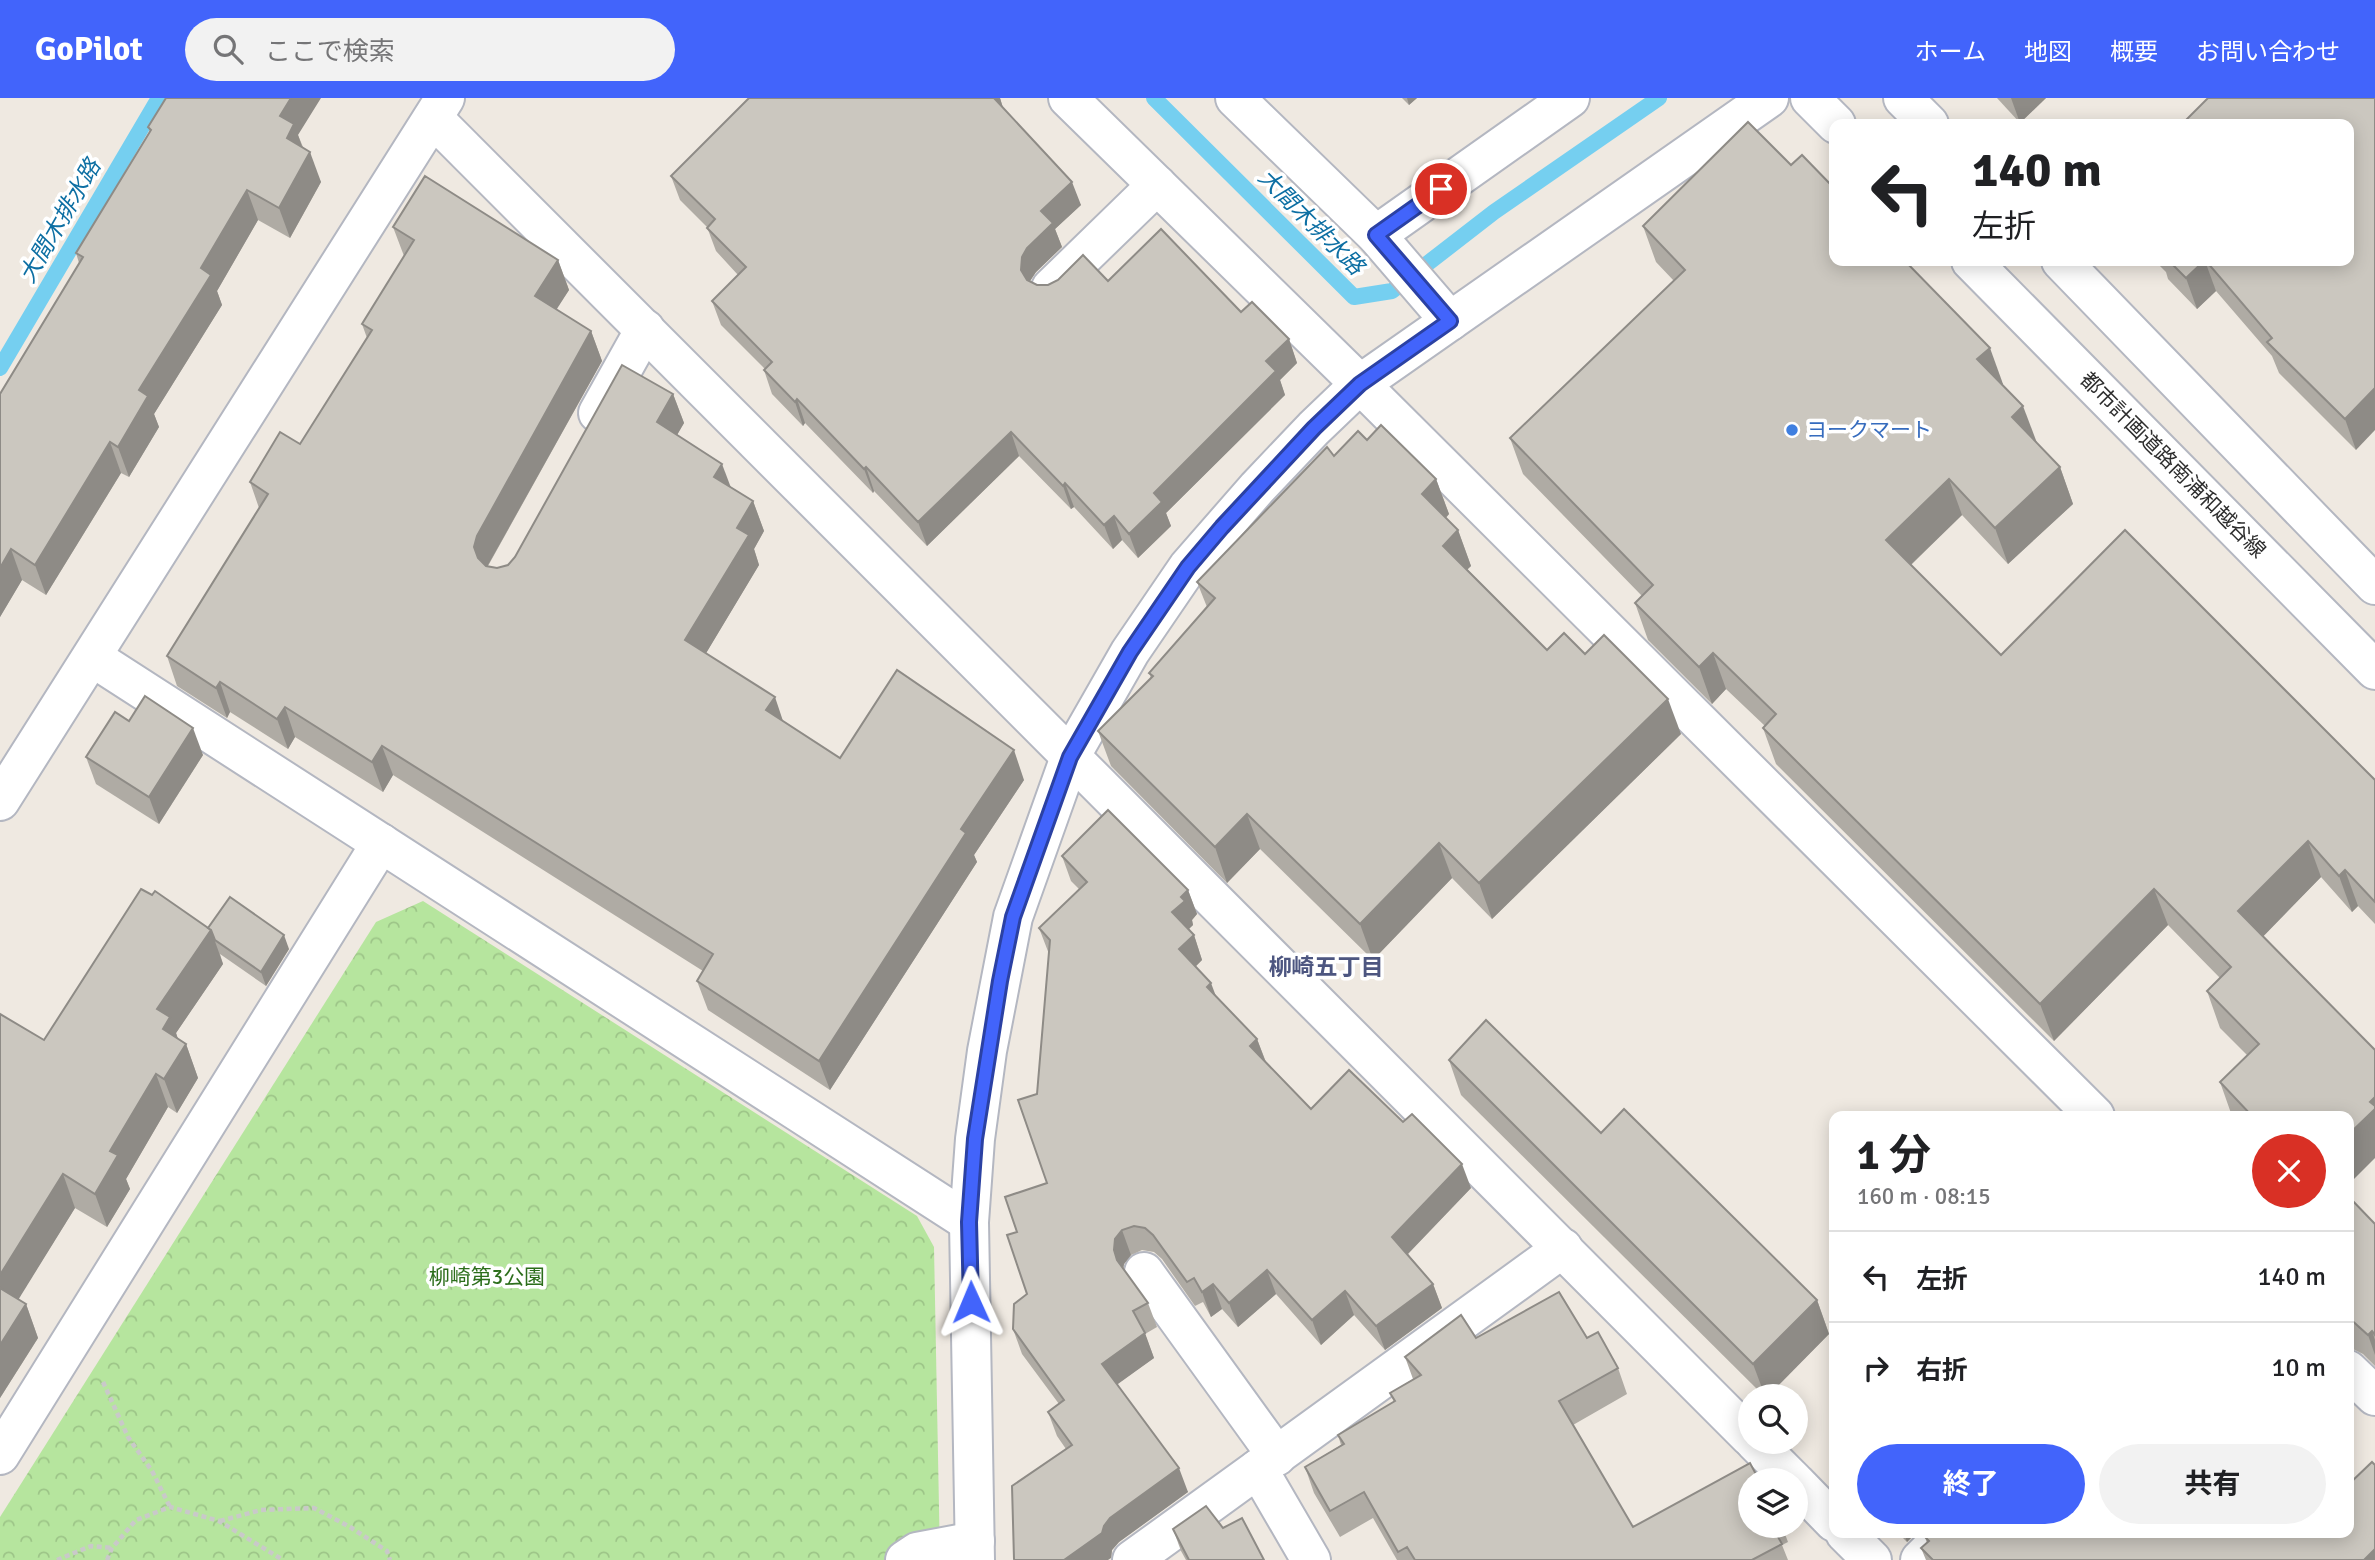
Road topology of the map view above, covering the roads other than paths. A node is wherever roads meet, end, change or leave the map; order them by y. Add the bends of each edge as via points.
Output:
1 (1068, 98) edge
2 (1235, 98) edge
3 (1570, 98) edge
4 (1769, 98) edge
5 (1810, 98) edge
6 (1903, 98) edge
7 (439, 108) edge
8 (1831, 119) edge
9 (1924, 119) edge
10 (1157, 185) junction
11 (1376, 235) junction
12 (1975, 266) edge
13 (2066, 266) edge
14 (1051, 288) edge
15 (1450, 321) junction
16 (645, 329) junction
17 (1360, 384) junction
18 (579, 447) edge
19 (2375, 585) edge
20 (92, 657) junction
21 (2375, 670) edge
22 (1070, 757) junction
23 (0, 801) edge
24 (381, 843) junction
25 (2090, 1111) edge
26 (969, 1222) junction
27 (1563, 1248) junction
28 (1144, 1272) dead end
29 (2354, 1376) edge
30 (2375, 1396) edge
31 (1738, 1425) edge
32 (1767, 1454) edge
33 (0, 1455) edge
34 (1268, 1462) junction
35 (1780, 1468) edge
36 (1808, 1496) edge
37 (1829, 1516) edge
38 (1942, 1538) edge
39 (975, 1550) edge
40 (905, 1560) edge
41 (1132, 1560) edge
42 (1311, 1560) edge
43 (1920, 1560) edge

1 - 10 street
2 - 11 street
3 - 11 street
4 - 15 street
5 - 8 street
6 - 9 street
7 - 16 street
7 - 20 street
10 - 14 street
10 - 17 street
11 - 15 street
12 - 21 street, 都市計画道路南浦和越谷線
13 - 19 street
15 - 17 street
16 - 18 street
16 - 22 street
17 - 22 street via 1257,488 1188,567 1130,652
17 - 25 street
20 - 23 street
20 - 24 street
22 - 26 street via 1013,917 987,1051
22 - 27 street
24 - 26 street
24 - 33 street
26 - 39 street
27 - 31 street
27 - 34 street
28 - 34 street
29 - 30 street
32 - 35 street
34 - 41 street
34 - 42 street
36 - 37 street
38 - 43 street
39 - 40 street via 917,1552

